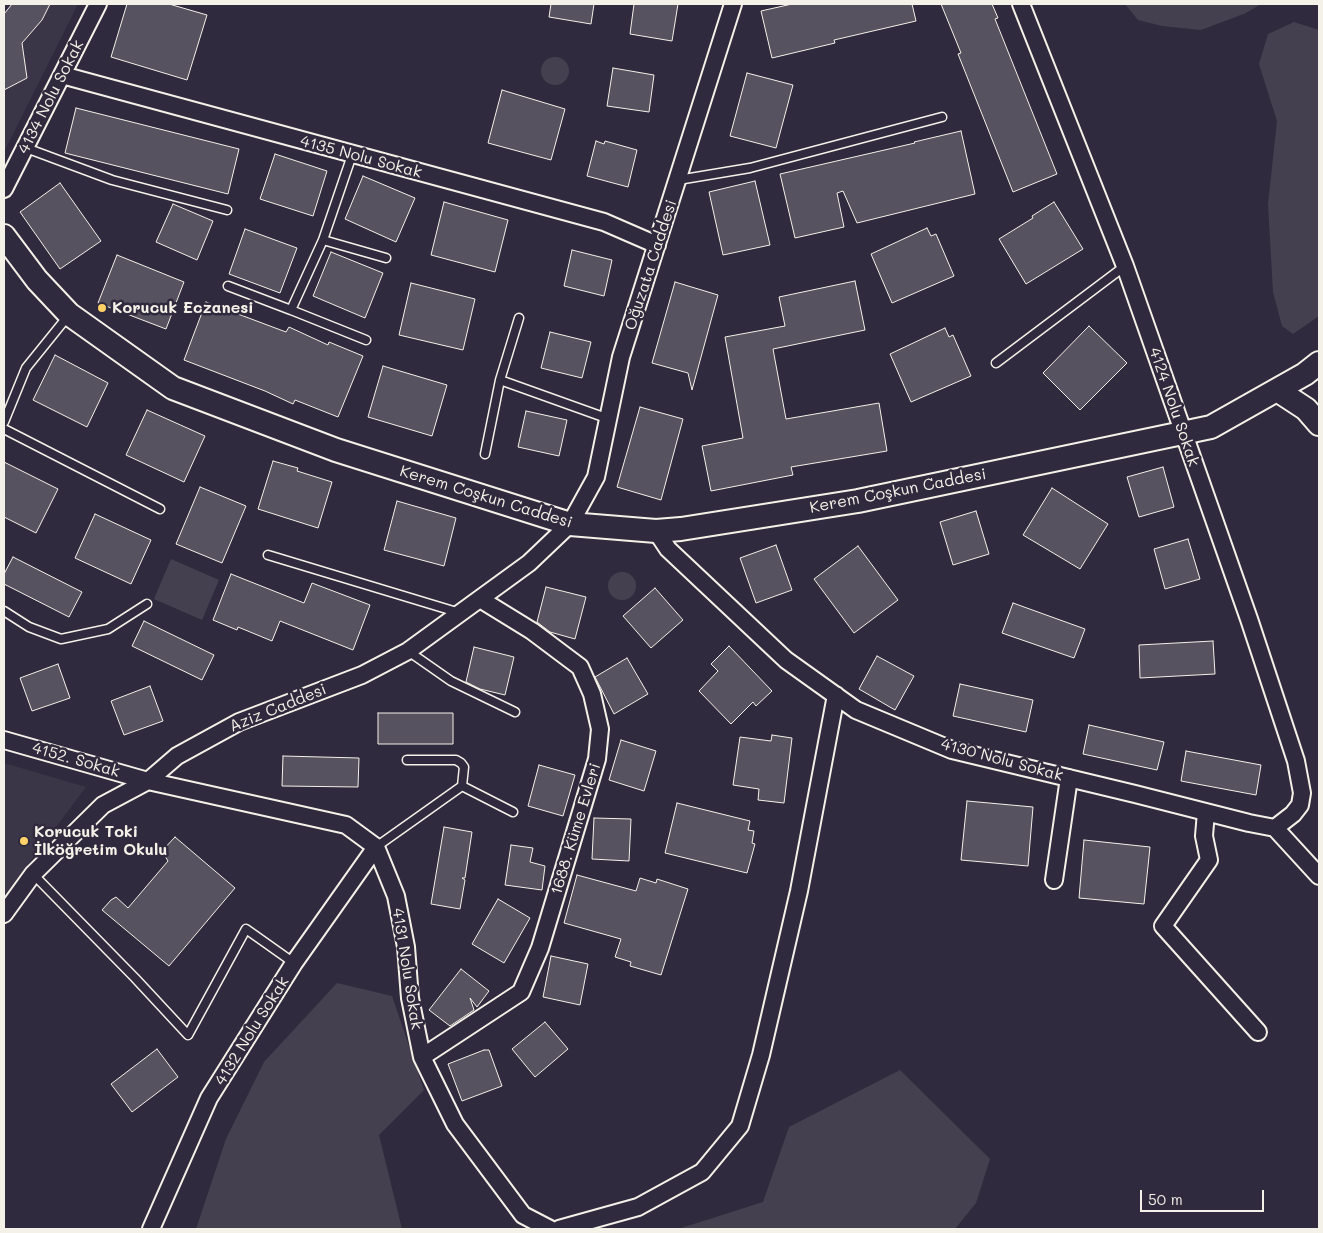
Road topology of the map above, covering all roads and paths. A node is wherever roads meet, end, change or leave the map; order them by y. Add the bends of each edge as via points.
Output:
1 (98, 4) edge
2 (733, 4) edge
3 (1021, 4) edge
4 (62, 75) junction
5 (942, 117) dead end
6 (26, 148) junction
7 (352, 155) junction
8 (678, 180) junction
9 (4, 189) edge
10 (227, 210) dead end
11 (4, 236) edge
12 (323, 240) junction
13 (657, 245) junction
14 (386, 258) dead end
15 (1125, 266) junction
16 (228, 286) dead end
17 (291, 310) junction
18 (69, 314) junction
19 (519, 318) dead end
20 (366, 340) dead end
21 (996, 363) dead end
22 (1319, 363) edge
23 (500, 380) junction
24 (1277, 390) junction
25 (608, 419) junction
26 (4, 422) edge
27 (1319, 424) edge
28 (4, 429) edge
29 (1184, 433) junction
30 (485, 454) dead end
31 (160, 509) dead end
32 (570, 524) junction
33 (656, 531) junction
34 (268, 555) dead end
35 (480, 599) junction
36 (147, 604) dead end
37 (4, 612) edge
38 (462, 613) junction
39 (408, 651) junction
40 (836, 695) junction
41 (515, 712) dead end
42 (4, 740) edge
43 (407, 760) dead end
44 (1069, 778) junction
45 (148, 781) junction
46 (462, 786) junction
47 (513, 812) dead end
48 (1206, 812) junction
49 (1275, 828) junction
50 (376, 847) junction
51 (33, 874) junction
52 (1319, 876) edge
53 (1054, 880) dead end
54 (4, 914) edge
55 (294, 963) junction
56 (1258, 1032) dead end
57 (422, 1057) junction
58 (151, 1229) edge
59 (550, 1229) edge
60 (559, 1229) edge

1 - 4 street, 4134 Nolu Sokak
2 - 8 street, Oğuzata Caddesi
3 - 15 street, 4124 Nolu Sokak
4 - 6 street, 4134 Nolu Sokak
4 - 7 street, 4135 Nolu Sokak
5 - 8 lane via 750,168
6 - 9 street, 4134 Nolu Sokak
6 - 10 lane via 112,180
7 - 12 lane
7 - 13 street, 4135 Nolu Sokak via 604,222
8 - 13 street, Oğuzata Caddesi
11 - 18 street, Kerem Coşkun Caddesi via 37,280
12 - 14 lane
12 - 17 lane
13 - 25 street, Oğuzata Caddesi via 621,358
15 - 21 lane
15 - 29 street, 4124 Nolu Sokak
16 - 17 lane
17 - 20 lane
18 - 26 lane via 26,368
18 - 32 street, Kerem Coşkun Caddesi via 173,388 336,450
19 - 23 lane
22 - 24 street, Kerem Coşkun Caddesi
23 - 25 lane
23 - 30 lane
24 - 27 street via 1306,408
24 - 29 street, Kerem Coşkun Caddesi via 1211,427
25 - 32 street, Oğuzata Caddesi via 596,477
28 - 31 lane
29 - 33 street, Kerem Coşkun Caddesi via 858,501
29 - 49 street, 4124 Nolu Sokak via 1296,761 1302,793 1300,804
32 - 33 street, Kerem Coşkun Caddesi
32 - 35 street, Aziz Caddesi via 529,563
33 - 40 street, 4130 Nolu Sokak via 668,549 786,660
34 - 38 lane
35 - 38 street, Aziz Caddesi
35 - 57 street, 1688. Küme Evleri via 532,631 580,667 592,694 600,729 597,758 540,948 521,992
36 - 37 lane via 108,629 61,639 29,627
38 - 39 street, Aziz Caddesi
39 - 41 lane via 451,681
39 - 45 street, Aziz Caddesi via 362,675 239,722 177,756
40 - 44 street, 4130 Nolu Sokak via 856,710 952,750
40 - 60 street via 799,890 761,1055 740,1126 702,1172 638,1206
42 - 45 street, 4152. Sokak
43 - 46 lane via 456,760 464,767
44 - 48 street, 4130 Nolu Sokak
44 - 53 street
45 - 50 street via 346,825
45 - 51 street, Aziz Caddesi via 103,805
46 - 47 lane
46 - 50 lane
48 - 49 street, 4130 Nolu Sokak
48 - 56 street via 1204,836 1209,860 1163,926
49 - 52 street
50 - 55 street, 4132 Nolu Sokak
50 - 57 street, 4131 Nolu Sokak via 396,896
51 - 54 street, Aziz Caddesi
51 - 55 lane via 188,1035 246,929
55 - 58 street, 4132 Nolu Sokak via 210,1098
57 - 59 street, 4131 Nolu Sokak via 455,1124 523,1215

